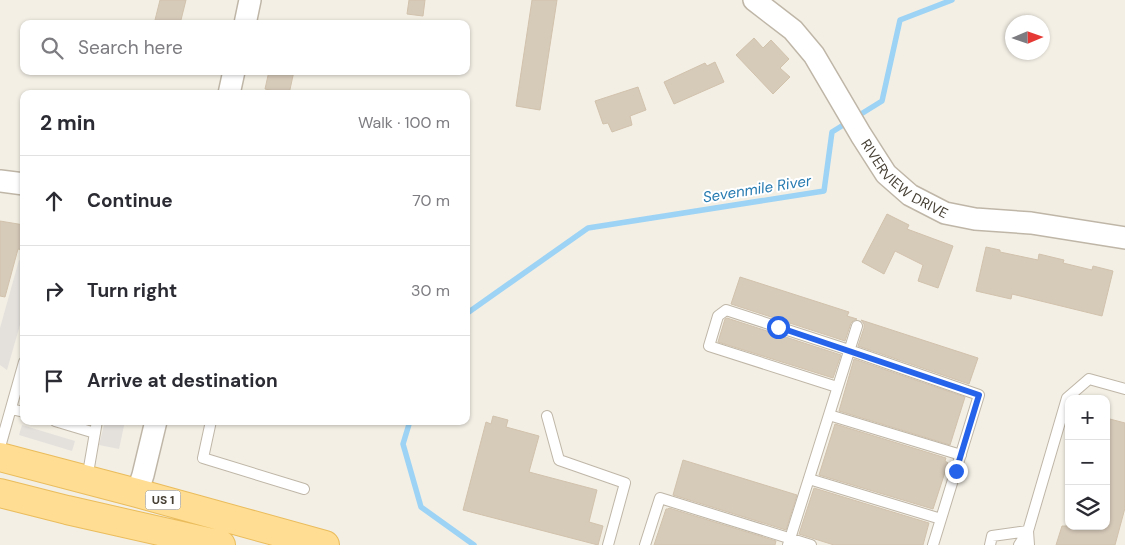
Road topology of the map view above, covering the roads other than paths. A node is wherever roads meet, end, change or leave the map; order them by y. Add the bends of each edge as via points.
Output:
1 (250, 0) edge
2 (754, 0) edge
3 (246, 20) edge
4 (233, 75) edge
5 (230, 90) edge
6 (0, 181) edge
7 (20, 184) edge
8 (1125, 238) edge
9 (856, 326) dead end
10 (849, 350) junction
11 (20, 375) edge
12 (837, 387) junction
13 (1125, 389) edge
14 (10, 408) junction
15 (20, 411) edge
16 (829, 415) junction
17 (547, 416) dead end
18 (68, 425) edge
19 (96, 425) edge
20 (155, 425) edge
21 (210, 425) edge
22 (95, 433) junction
23 (0, 447) edge
24 (960, 455) junction
25 (0, 457) edge
26 (809, 479) junction
27 (87, 480) junction
28 (304, 489) dead end
29 (0, 493) edge
30 (137, 493) junction
31 (941, 519) junction
32 (1028, 531) junction
33 (789, 542) edge
34 (221, 545) edge
35 (325, 545) edge
36 (608, 545) edge
37 (645, 545) edge
38 (811, 545) edge
39 (933, 545) edge
40 (990, 545) edge
41 (1019, 545) edge
42 (1029, 545) edge

1 - 3 street
2 - 8 street, RIVERVIEW DRIVE via 793,30 814,55 886,174 910,194 945,213
4 - 5 street
6 - 7 street
9 - 10 lane
10 - 12 lane
10 - 12 lane via 726,310 718,316 710,346
10 - 24 lane via 979,395
11 - 14 lane
12 - 16 lane
13 - 32 lane via 1089,379 1067,398
14 - 15 lane
14 - 23 lane
16 - 24 lane
16 - 26 lane
17 - 36 lane via 559,460 626,483
18 - 22 lane
19 - 22 lane
20 - 30 street
21 - 28 lane via 203,458
22 - 27 lane
24 - 31 lane
25 - 27 main road, US 1
26 - 31 lane
26 - 33 lane
27 - 30 main road, US 1
29 - 34 main road, US 1
30 - 35 main road, US 1
31 - 39 lane
32 - 40 lane via 992,536
32 - 41 lane
32 - 42 lane
33 - 37 lane via 660,498
33 - 38 lane

